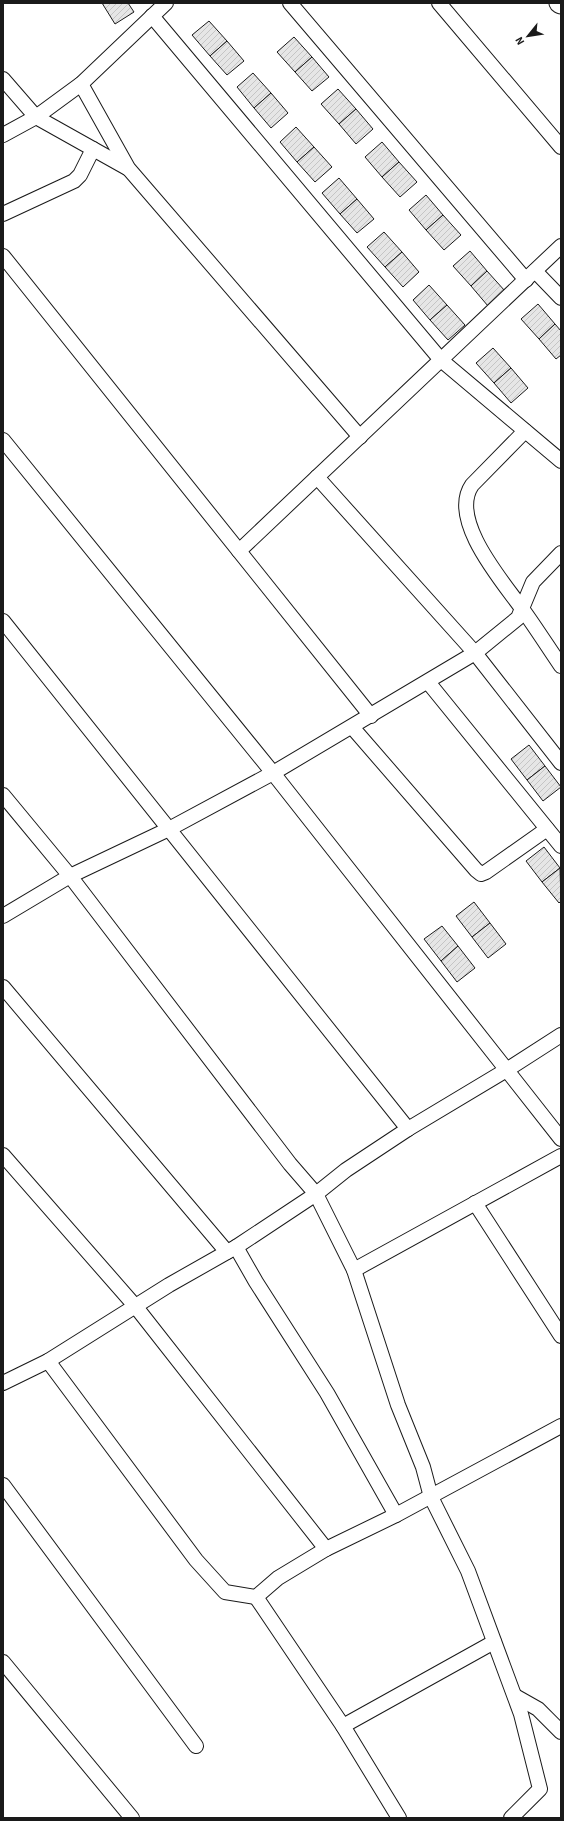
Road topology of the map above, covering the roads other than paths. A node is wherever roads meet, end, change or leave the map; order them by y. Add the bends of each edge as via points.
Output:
1 (166, 3) edge
2 (290, 3) edge
3 (439, 3) edge
4 (152, 16) junction
5 (3, 79) edge
6 (82, 84) junction
7 (36, 117) junction
8 (3, 135) edge
9 (561, 147) edge
10 (93, 149) junction
11 (128, 168) junction
12 (3, 214) edge
13 (561, 246) edge
14 (3, 256) edge
15 (530, 275) junction
16 (561, 298) edge
17 (441, 360) junction
18 (525, 431) junction
19 (360, 437) junction
20 (5, 446) edge
21 (561, 461) edge
22 (317, 477) junction
23 (239, 551) junction
24 (561, 554) edge
25 (522, 608) junction
26 (3, 621) edge
27 (475, 653) junction
28 (561, 666) edge
29 (428, 682) junction
30 (371, 716) junction
31 (352, 727) junction
32 (561, 763) edge
33 (273, 773) junction
34 (3, 795) edge
35 (169, 829) junction
36 (547, 829) junction
37 (561, 846) edge
38 (70, 876) junction
39 (3, 916) edge
40 (3, 988) edge
41 (561, 1035) edge
42 (508, 1070) junction
43 (408, 1129) junction
44 (561, 1139) edge
45 (3, 1155) edge
46 (561, 1156) edge
47 (316, 1194) junction
48 (475, 1203) junction
49 (232, 1249) junction
50 (354, 1270) junction
51 (136, 1307) junction
52 (561, 1336) edge
53 (48, 1361) junction
54 (3, 1383) edge
55 (561, 1426) edge
56 (3, 1485) edge
57 (431, 1497) junction
58 (396, 1516) junction
59 (326, 1549) junction
60 (256, 1597) junction
61 (494, 1642) junction
62 (3, 1662) edge
63 (515, 1696) junction
64 (343, 1726) junction
65 (561, 1732) edge
66 (196, 1746) dead end
67 (132, 1818) edge
68 (399, 1818) edge
69 (511, 1818) edge

1 - 4 street
2 - 15 street
3 - 9 street
4 - 6 street
4 - 17 street
5 - 7 street
6 - 7 street
6 - 11 street
7 - 8 street
7 - 10 street
10 - 11 street
10 - 12 street via 80,175 74,181
11 - 19 street
13 - 15 street
14 - 23 street
15 - 16 street
15 - 17 street
17 - 18 street
17 - 19 street
18 - 21 street
18 - 25 street via 472,485 466,503 478,544 489,566
19 - 22 street
20 - 33 street
22 - 23 street
22 - 27 street
23 - 30 street
24 - 25 street via 533,582
25 - 27 street via 518,618
25 - 28 street
26 - 35 street
27 - 29 street
27 - 32 street
29 - 30 street
29 - 36 street
30 - 31 street
31 - 33 street
31 - 36 street via 481,874
33 - 35 street
33 - 42 street
34 - 38 street
35 - 38 street
35 - 43 street
36 - 37 street
38 - 39 street
38 - 47 street via 290,1164
40 - 49 street
41 - 42 street
42 - 43 street
42 - 44 street
43 - 47 street via 346,1170
45 - 51 street
46 - 48 street
47 - 49 street
47 - 50 street
48 - 50 street
48 - 52 street
49 - 51 street
49 - 58 street via 327,1393
50 - 57 street via 398,1404 423,1467
51 - 53 street
51 - 59 street
53 - 54 street
53 - 60 street via 196,1560 225,1592
55 - 57 street
56 - 66 street
57 - 58 street
57 - 61 street via 468,1571
58 - 59 street
59 - 60 street via 278,1578
60 - 64 street
61 - 63 street
61 - 64 street
62 - 67 street
63 - 65 street via 538,1709
63 - 69 street via 522,1714 540,1789
64 - 68 street

